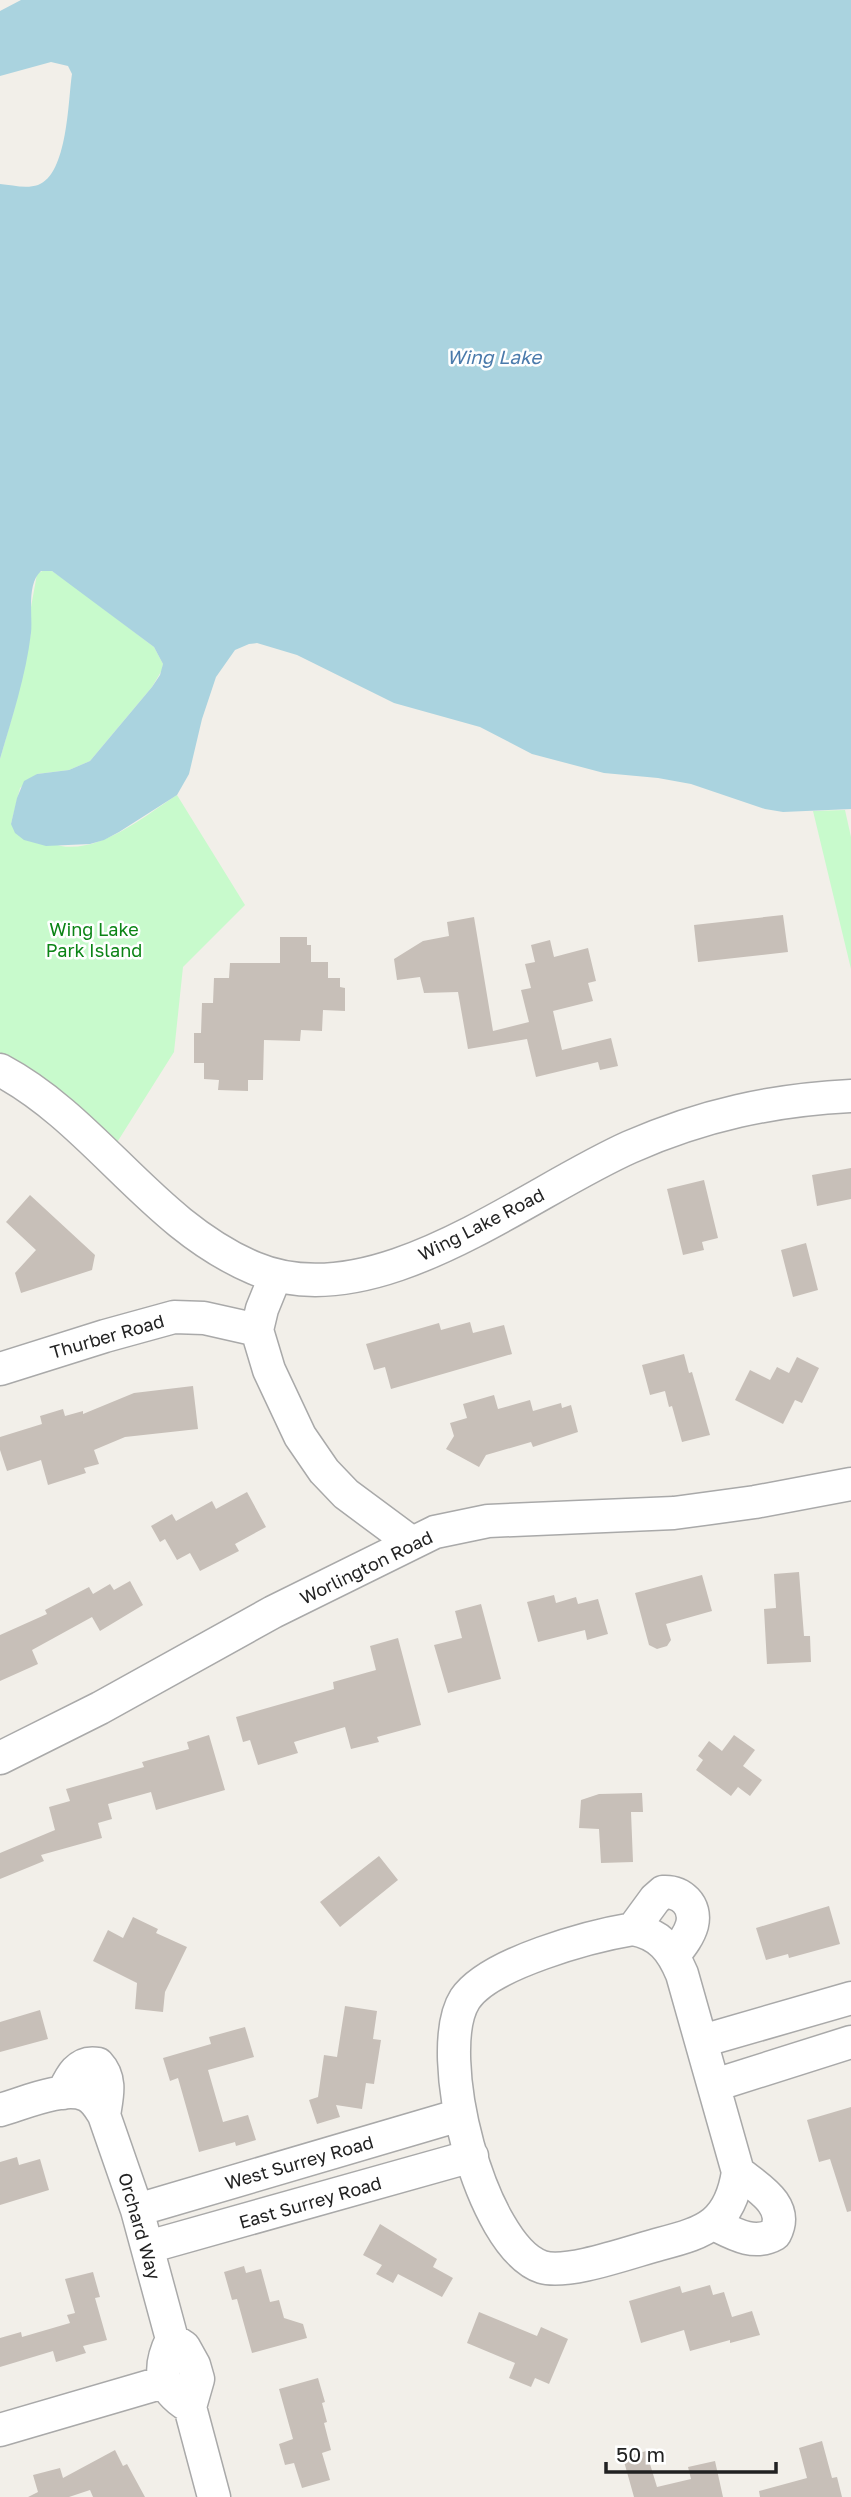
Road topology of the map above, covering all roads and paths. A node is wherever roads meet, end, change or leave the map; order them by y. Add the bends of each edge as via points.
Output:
1 (0, 1070) edge
2 (851, 1096) edge
3 (275, 1277) junction
4 (257, 1330) junction
5 (0, 1369) edge
6 (851, 1484) edge
7 (412, 1543) junction
8 (0, 1758) edge
9 (633, 1928) junction
10 (674, 1955) junction
11 (851, 1998) edge
12 (851, 2042) edge
13 (709, 2062) junction
14 (84, 2101) junction
15 (0, 2110) edge
16 (466, 2136) junction
17 (738, 2172) junction
18 (137, 2210) junction
19 (714, 2224) junction
20 (148, 2247) junction
21 (172, 2339) junction
22 (164, 2382) junction
23 (190, 2407) junction
24 (0, 2430) edge
25 (214, 2497) edge

1 - 3 street, Wing Lake Road via 57,1108 194,1234
2 - 3 street, Wing Lake Road via 741,1109 669,1131 600,1161 445,1245 377,1270 328,1281
3 - 4 street
4 - 5 street, Thurber Road via 204,1318 174,1317
4 - 7 street via 273,1379 311,1454 346,1494
6 - 7 street, Worlington Road via 674,1513 488,1521 435,1532
7 - 8 street, Worlington Road
9 - 10 street via 656,1937
9 - 10 street via 663,1892 678,1894 688,1901 692,1924
9 - 16 street via 537,1956 496,1974 465,1999 454,2036 454,2081
10 - 13 street
11 - 13 street
12 - 13 street
13 - 17 street
14 - 14 street, Orchard Way via 78,2069 98,2064 107,2081
14 - 15 street
14 - 18 street, Orchard Way
16 - 18 street, West Surrey Road
16 - 19 street via 482,2188 506,2236 528,2261 543,2268 575,2267 665,2243
16 - 20 street, East Surrey Road
17 - 19 street via 730,2205
17 - 19 street via 775,2203 779,2225 775,2234 761,2239 740,2236
18 - 20 street, Orchard Way
20 - 21 street, Orchard Way
21 - 22 street, Orchard Way via 166,2351
21 - 23 street, Orchard Way via 184,2347 198,2379
22 - 23 street
22 - 24 street
23 - 25 street, Orchard Way

